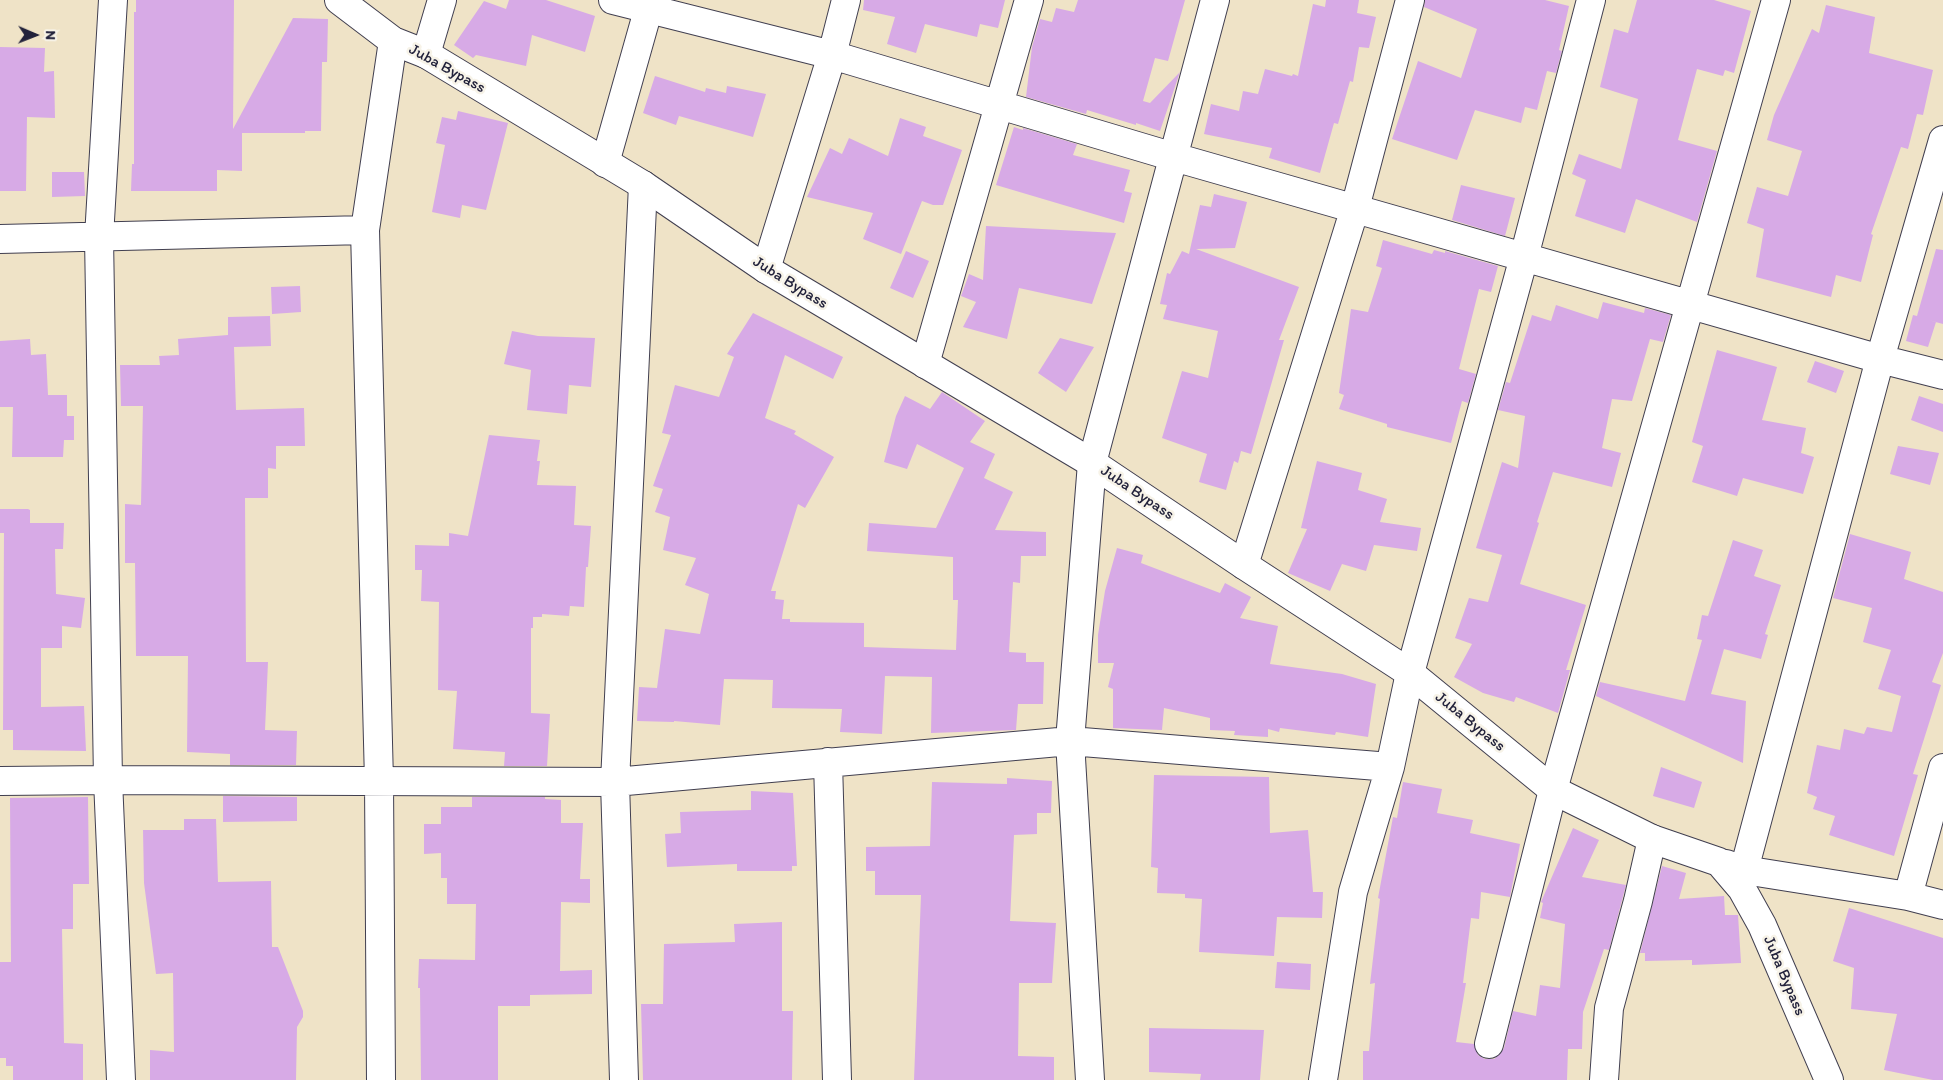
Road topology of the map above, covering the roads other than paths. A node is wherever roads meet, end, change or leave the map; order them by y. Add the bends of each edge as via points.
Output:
1 (113, 0) edge
2 (339, 0) edge
3 (442, 0) edge
4 (613, 0) edge
5 (846, 0) edge
6 (1029, 0) edge
7 (1214, 0) edge
8 (1410, 0) edge
9 (1591, 0) edge
10 (1776, 0) edge
11 (650, 5) edge
12 (393, 41) junction
13 (426, 54) junction
14 (832, 55) junction
15 (999, 104) junction
16 (1943, 140) edge
17 (1174, 157) junction
18 (605, 163) junction
19 (643, 185) junction
20 (1355, 208) junction
21 (365, 230) junction
22 (99, 236) junction
23 (0, 239) edge
24 (1524, 257) junction
25 (766, 270) junction
26 (1690, 304) junction
27 (1880, 359) junction
28 (925, 364) junction
29 (1943, 375) edge
30 (1092, 462) junction
31 (1244, 565) junction
32 (1410, 673) junction
33 (1070, 741) junction
34 (828, 762) junction
35 (1390, 767) junction
36 (1943, 768) edge
37 (108, 780) junction
38 (0, 781) edge
39 (379, 781) junction
40 (615, 782) junction
41 (1554, 790) junction
42 (1652, 839) junction
43 (1731, 866) junction
44 (1908, 896) junction
45 (1943, 905) edge
46 (1490, 1044) dead end
47 (121, 1080) edge
48 (381, 1080) edge
49 (624, 1080) edge
50 (837, 1080) edge
51 (1090, 1080) edge
52 (1323, 1080) edge
53 (1604, 1080) edge
54 (1829, 1080) edge

1 - 22 street
2 - 12 street, Juba Bypass
3 - 13 street
4 - 11 street
5 - 14 street
6 - 15 street
7 - 17 street
8 - 20 street
9 - 24 street
10 - 26 street
11 - 14 street
11 - 18 street
12 - 13 street, Juba Bypass
12 - 21 street
13 - 18 street, Juba Bypass
14 - 15 street
14 - 25 street
15 - 17 street
15 - 28 street
16 - 27 street
17 - 20 street
17 - 30 street
18 - 19 street, Juba Bypass
19 - 25 street, Juba Bypass
19 - 40 street
20 - 24 street
20 - 31 street
21 - 22 street
21 - 39 street
22 - 23 street
22 - 37 street
24 - 26 street
24 - 32 street
25 - 28 street, Juba Bypass
26 - 27 street
26 - 41 street
27 - 29 street
27 - 43 street
28 - 30 street, Juba Bypass
30 - 31 street, Juba Bypass
30 - 33 street
31 - 32 street, Juba Bypass
32 - 35 street
32 - 41 street, Juba Bypass
33 - 34 street
33 - 35 street
33 - 51 street
34 - 40 street
34 - 50 street
35 - 52 street via 1353,892
36 - 44 street
37 - 38 street
37 - 39 street
37 - 47 street
39 - 40 street
39 - 48 street
40 - 49 street
41 - 42 street, Juba Bypass
41 - 46 street
42 - 43 street, Juba Bypass
42 - 53 street via 1609,1008
43 - 44 street
43 - 54 street, Juba Bypass via 1762,925
44 - 45 street

